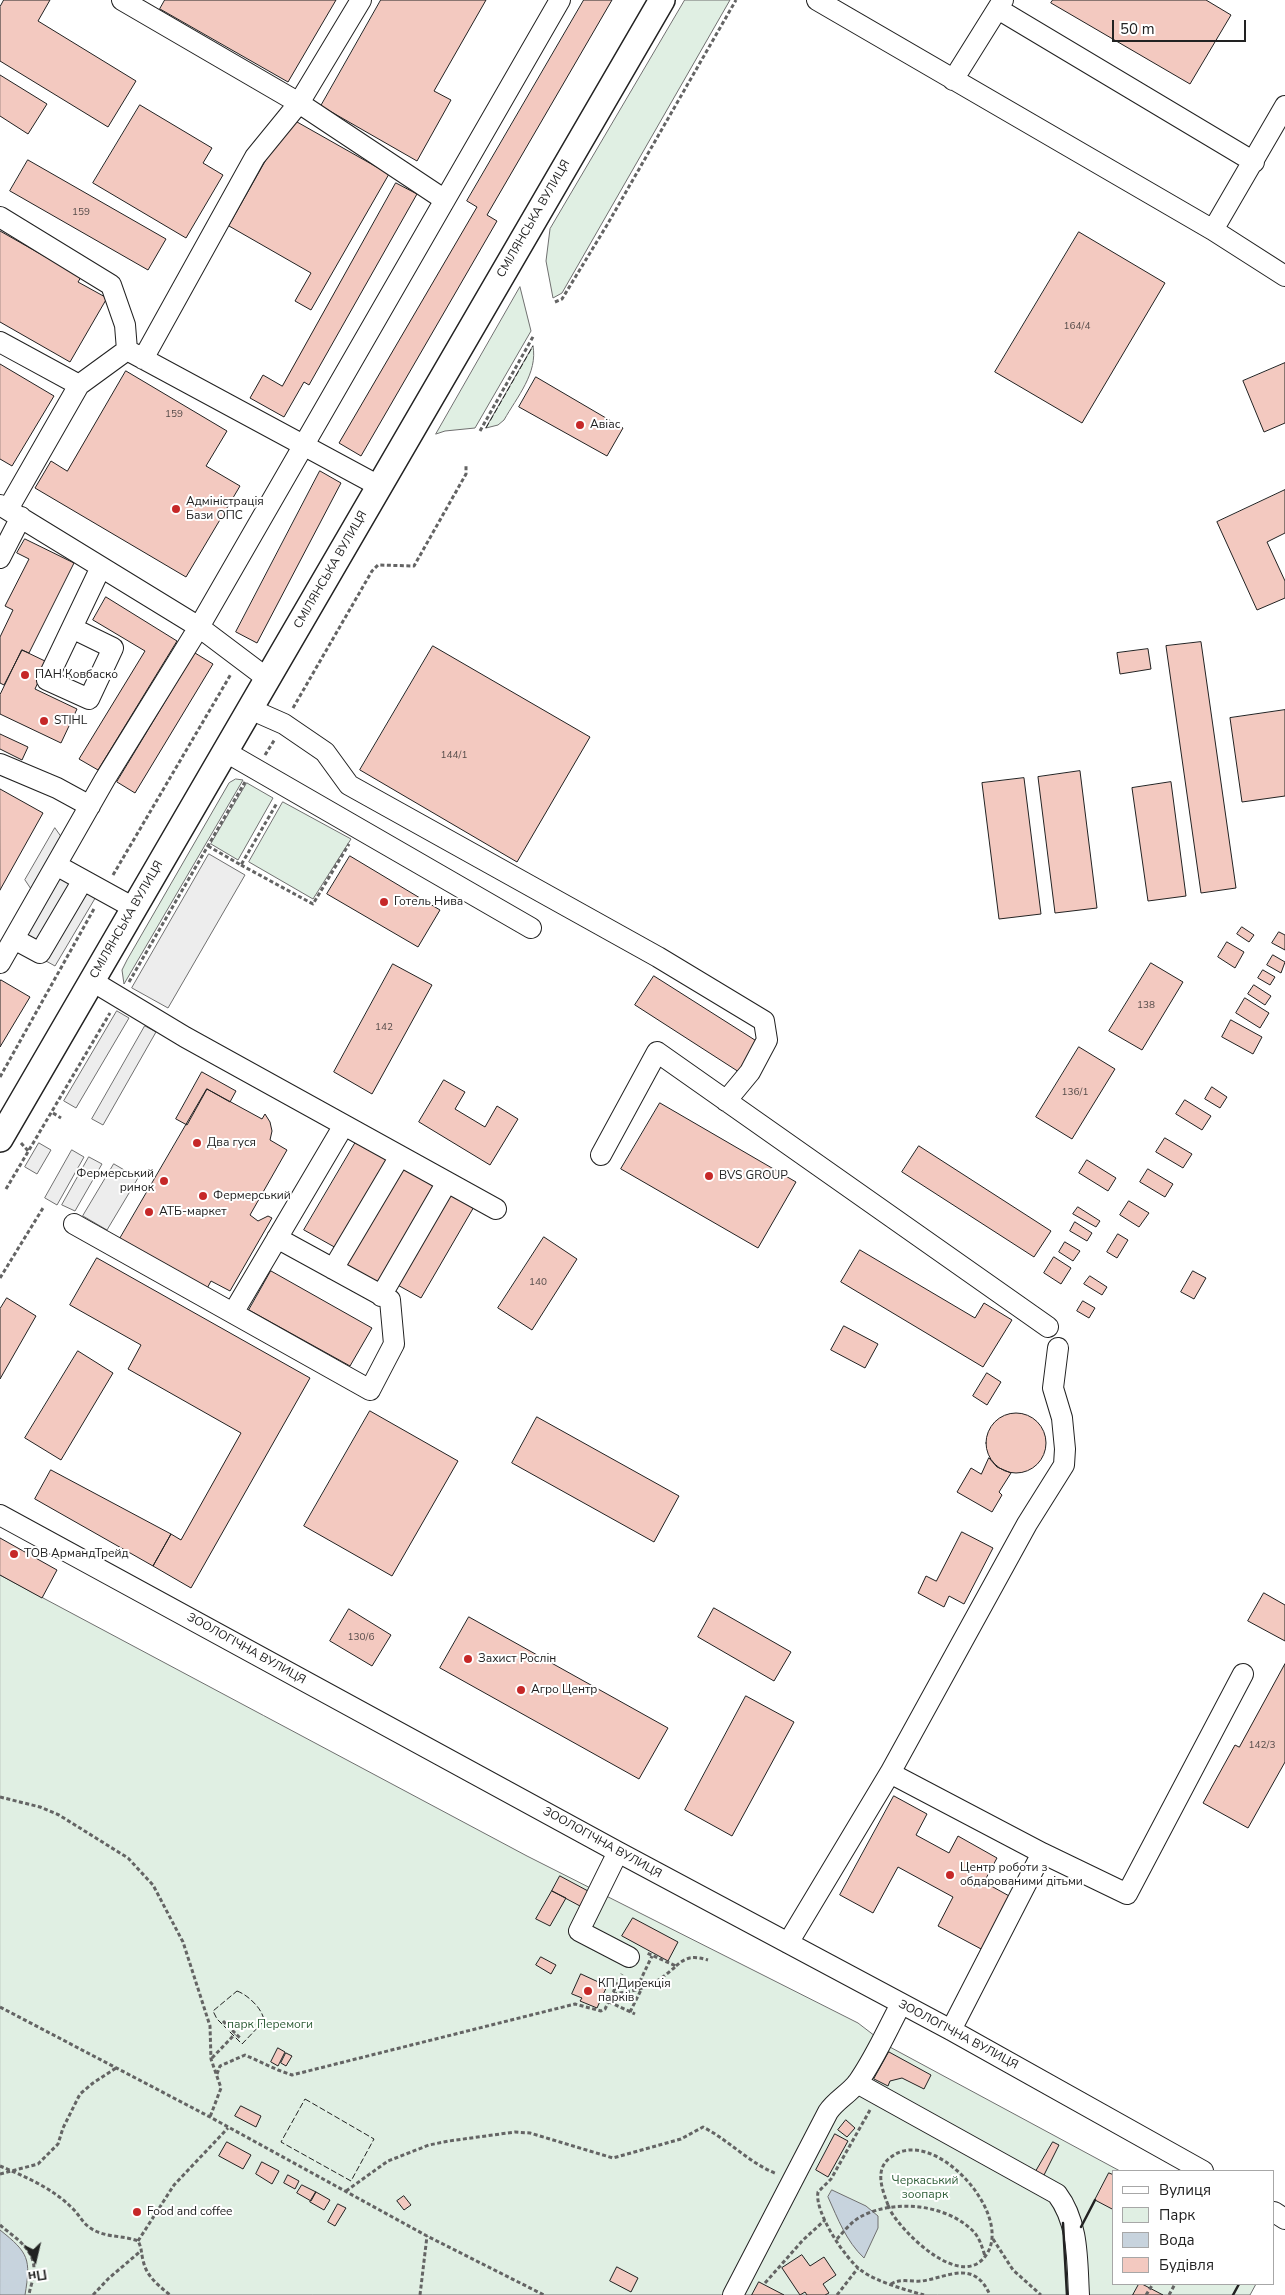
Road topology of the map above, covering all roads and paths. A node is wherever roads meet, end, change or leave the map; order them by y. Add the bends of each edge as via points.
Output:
1 (122, 0) edge
2 (361, 0) edge
3 (560, 0) edge
4 (662, 0) edge
5 (736, 0) edge
6 (817, 0) edge
7 (1001, 4) edge
8 (953, 80) junction
9 (299, 103) junction
10 (1285, 106) edge
11 (1254, 162) junction
12 (445, 200) junction
13 (0, 217) edge
14 (1213, 230) junction
15 (1285, 276) edge
16 (555, 302) dead end
17 (534, 335) dead end
18 (0, 342) edge
19 (135, 354) junction
20 (79, 385) junction
21 (480, 431) dead end
22 (303, 446) junction
23 (466, 465) dead end
24 (379, 486) junction
25 (10, 510) edge
26 (0, 558) edge
27 (101, 567) junction
28 (198, 627) junction
29 (72, 628) dead end
30 (240, 658) junction
31 (268, 679) junction
32 (250, 709) junction
33 (284, 724) junction
34 (226, 752) junction
35 (0, 764) edge
36 (256, 770) junction
37 (287, 787) junction
38 (90, 806) junction
39 (359, 828) junction
40 (208, 846) junction
41 (56, 865) junction
42 (241, 865) junction
43 (84, 880) junction
44 (103, 891) junction
45 (134, 908) junction
46 (531, 928) dead end
47 (14, 939) junction
48 (0, 963) edge
49 (92, 981) junction
50 (120, 997) junction
51 (0, 1077) edge
52 (726, 1101) junction
53 (53, 1113) junction
54 (61, 1118) dead end
55 (344, 1125) junction
56 (0, 1140) edge
57 (602, 1155) dead end
58 (400, 1156) junction
59 (447, 1182) junction
60 (6, 1189) dead end
61 (44, 1208) dead end
62 (496, 1209) dead end
63 (74, 1224) dead end
64 (277, 1238) junction
65 (333, 1269) junction
66 (0, 1278) edge
67 (381, 1296) junction
68 (233, 1313) junction
69 (1048, 1327) dead end
70 (1058, 1348) dead end
71 (0, 1515) edge
72 (1243, 1674) dead end
73 (890, 1773) junction
74 (0, 1797) edge
75 (618, 1852) junction
76 (1042, 1853) junction
77 (788, 1944) junction
78 (652, 1956) junction
79 (629, 1957) junction
80 (708, 1960) dead end
81 (676, 1966) junction
82 (643, 1988) junction
83 (613, 1994) junction
84 (609, 2002) junction
85 (901, 2004) junction
86 (0, 2007) edge
87 (630, 2012) junction
88 (635, 2014) dead end
89 (222, 2021) dead end
90 (951, 2030) junction
91 (235, 2034) junction
92 (240, 2038) dead end
93 (211, 2059) junction
94 (116, 2068) junction
95 (217, 2074) junction
96 (857, 2083) junction
97 (877, 2094) junction
98 (210, 2117) junction
99 (228, 2128) junction
100 (0, 2166) edge
101 (1201, 2170) edge
102 (11, 2171) junction
103 (0, 2174) edge
104 (795, 2178) junction
105 (346, 2191) junction
106 (825, 2220) junction
107 (0, 2225) edge
108 (427, 2236) junction
109 (837, 2239) junction
110 (993, 2239) junction
111 (138, 2241) junction
112 (142, 2250) junction
113 (986, 2256) junction
114 (858, 2268) junction
115 (967, 2268) junction
116 (962, 2272) junction
117 (764, 2283) dead end
118 (891, 2284) junction
119 (29, 2295) edge
120 (93, 2295) edge
121 (170, 2295) edge
122 (420, 2295) edge
123 (544, 2295) edge
124 (733, 2295) edge
125 (837, 2295) edge
126 (924, 2295) edge
127 (990, 2295) edge
128 (1041, 2295) edge
129 (1079, 2295) edge

1 - 9 street
2 - 9 street
3 - 12 street
4 - 24 main road, СМІЛЯНСЬКА ВУЛИЦЯ
5 - 16 path via 607,225 562,299
6 - 8 street
7 - 8 street
7 - 11 street
8 - 14 street
9 - 12 street
9 - 19 street via 255,157
10 - 11 street
11 - 14 street
12 - 22 street
13 - 19 street via 111,285
14 - 15 street
17 - 21 path
18 - 20 street
19 - 20 street
19 - 22 street
20 - 25 street
22 - 24 street
22 - 28 street
23 - 33 path via 466,474 414,566 378,565 372,571
24 - 31 main road, СМІЛЯНСЬКА ВУЛИЦЯ
25 - 26 street
25 - 27 street
27 - 28 street
27 - 29 street
28 - 30 street
28 - 38 street
30 - 31 street
30 - 44 path
31 - 32 main road, СМІЛЯНСЬКА ВУЛИЦЯ
32 - 33 street
32 - 34 main road, СМІЛЯНСЬКА ВУЛИЦЯ
33 - 36 path
33 - 52 street via 325,752 349,785 658,957 764,1021 767,1040 750,1072
34 - 36 street
34 - 45 main road, СМІЛЯНСЬКА ВУЛИЦЯ
35 - 38 street
36 - 37 street
36 - 40 path via 245,782
37 - 39 street
37 - 42 path
38 - 41 street
39 - 42 path via 313,904
39 - 46 street
40 - 42 path
40 - 50 path
41 - 43 street
41 - 47 street
43 - 44 street
43 - 47 street via 40,953
44 - 45 street
44 - 51 path
45 - 49 main road, СМІЛЯНСЬКА ВУЛИЦЯ
47 - 48 street
49 - 50 street
49 - 56 main road, СМІЛЯНСЬКА ВУЛИЦЯ
50 - 53 path
50 - 55 street
52 - 57 street via 657,1052
52 - 69 street
53 - 54 path
53 - 60 path
55 - 58 street
55 - 64 street
58 - 59 street
58 - 65 street
59 - 62 street
59 - 67 street
61 - 66 path
63 - 68 street
64 - 65 street
64 - 68 street
65 - 67 street
67 - 68 street via 390,1300 394,1344 370,1390
70 - 73 street via 1053,1388 1062,1418 1064,1466 1027,1524
71 - 75 street, ЗООЛОГІЧНА ВУЛИЦЯ
72 - 76 street via 1126,1894
73 - 76 street
73 - 77 street
74 - 93 path via 59,1815 128,1858 147,1878 169,1912 183,1942 210,2026
75 - 77 street, ЗООЛОГІЧНА ВУЛИЦЯ
75 - 79 street via 579,1931
76 - 90 street
77 - 85 street, ЗООЛОГІЧНА ВУЛИЦЯ
78 - 79 path via 633,1947
78 - 81 path
78 - 82 path via 641,1979
79 - 83 path
80 - 81 path via 690,1957
81 - 82 path via 659,1982
82 - 83 path
82 - 87 path
83 - 84 path
84 - 87 path
84 - 95 path via 601,2011 576,2004 292,2074 245,2055 220,2066
85 - 90 street, ЗООЛОГІЧНА ВУЛИЦЯ
85 - 96 street
86 - 94 path
87 - 88 path
89 - 91 path
90 - 101 street, ЗООЛОГІЧНА ВУЛИЦЯ
91 - 92 path
91 - 93 path
93 - 95 path
94 - 98 path
94 - 102 path via 80,2094 62,2128 58,2144 38,2164
95 - 98 path via 221,2088
96 - 97 street
96 - 104 street via 828,2112
97 - 106 path via 833,2177 818,2192 818,2204
97 - 129 street via 1058,2194 1073,2226
98 - 99 path
99 - 105 path
99 - 111 path via 174,2185
100 - 102 path
102 - 103 path
102 - 111 path via 37,2183 71,2206 90,2228
104 - 105 path via 775,2173 749,2160 703,2127 676,2141 613,2158 530,2133 515,2132 429,2145 388,2161
104 - 124 street
105 - 108 path
106 - 109 path
106 - 117 path
107 - 119 path via 28,2248 34,2272
108 - 122 path
108 - 123 path
109 - 113 path via 856,2220 871,2212 893,2207 920,2208 947,2215 967,2227 979,2239
109 - 114 path
110 - 113 path
110 - 115 path, bridge via 988,2215 972,2186 947,2163 909,2148 888,2158 883,2165 881,2181 890,2210 902,2228 921,2247
110 - 128 path via 1013,2270
111 - 112 path
112 - 120 path
112 - 121 path via 151,2280
113 - 115 path
114 - 118 path
114 - 125 path
115 - 116 path
116 - 118 path
116 - 127 path via 979,2280
118 - 126 path

